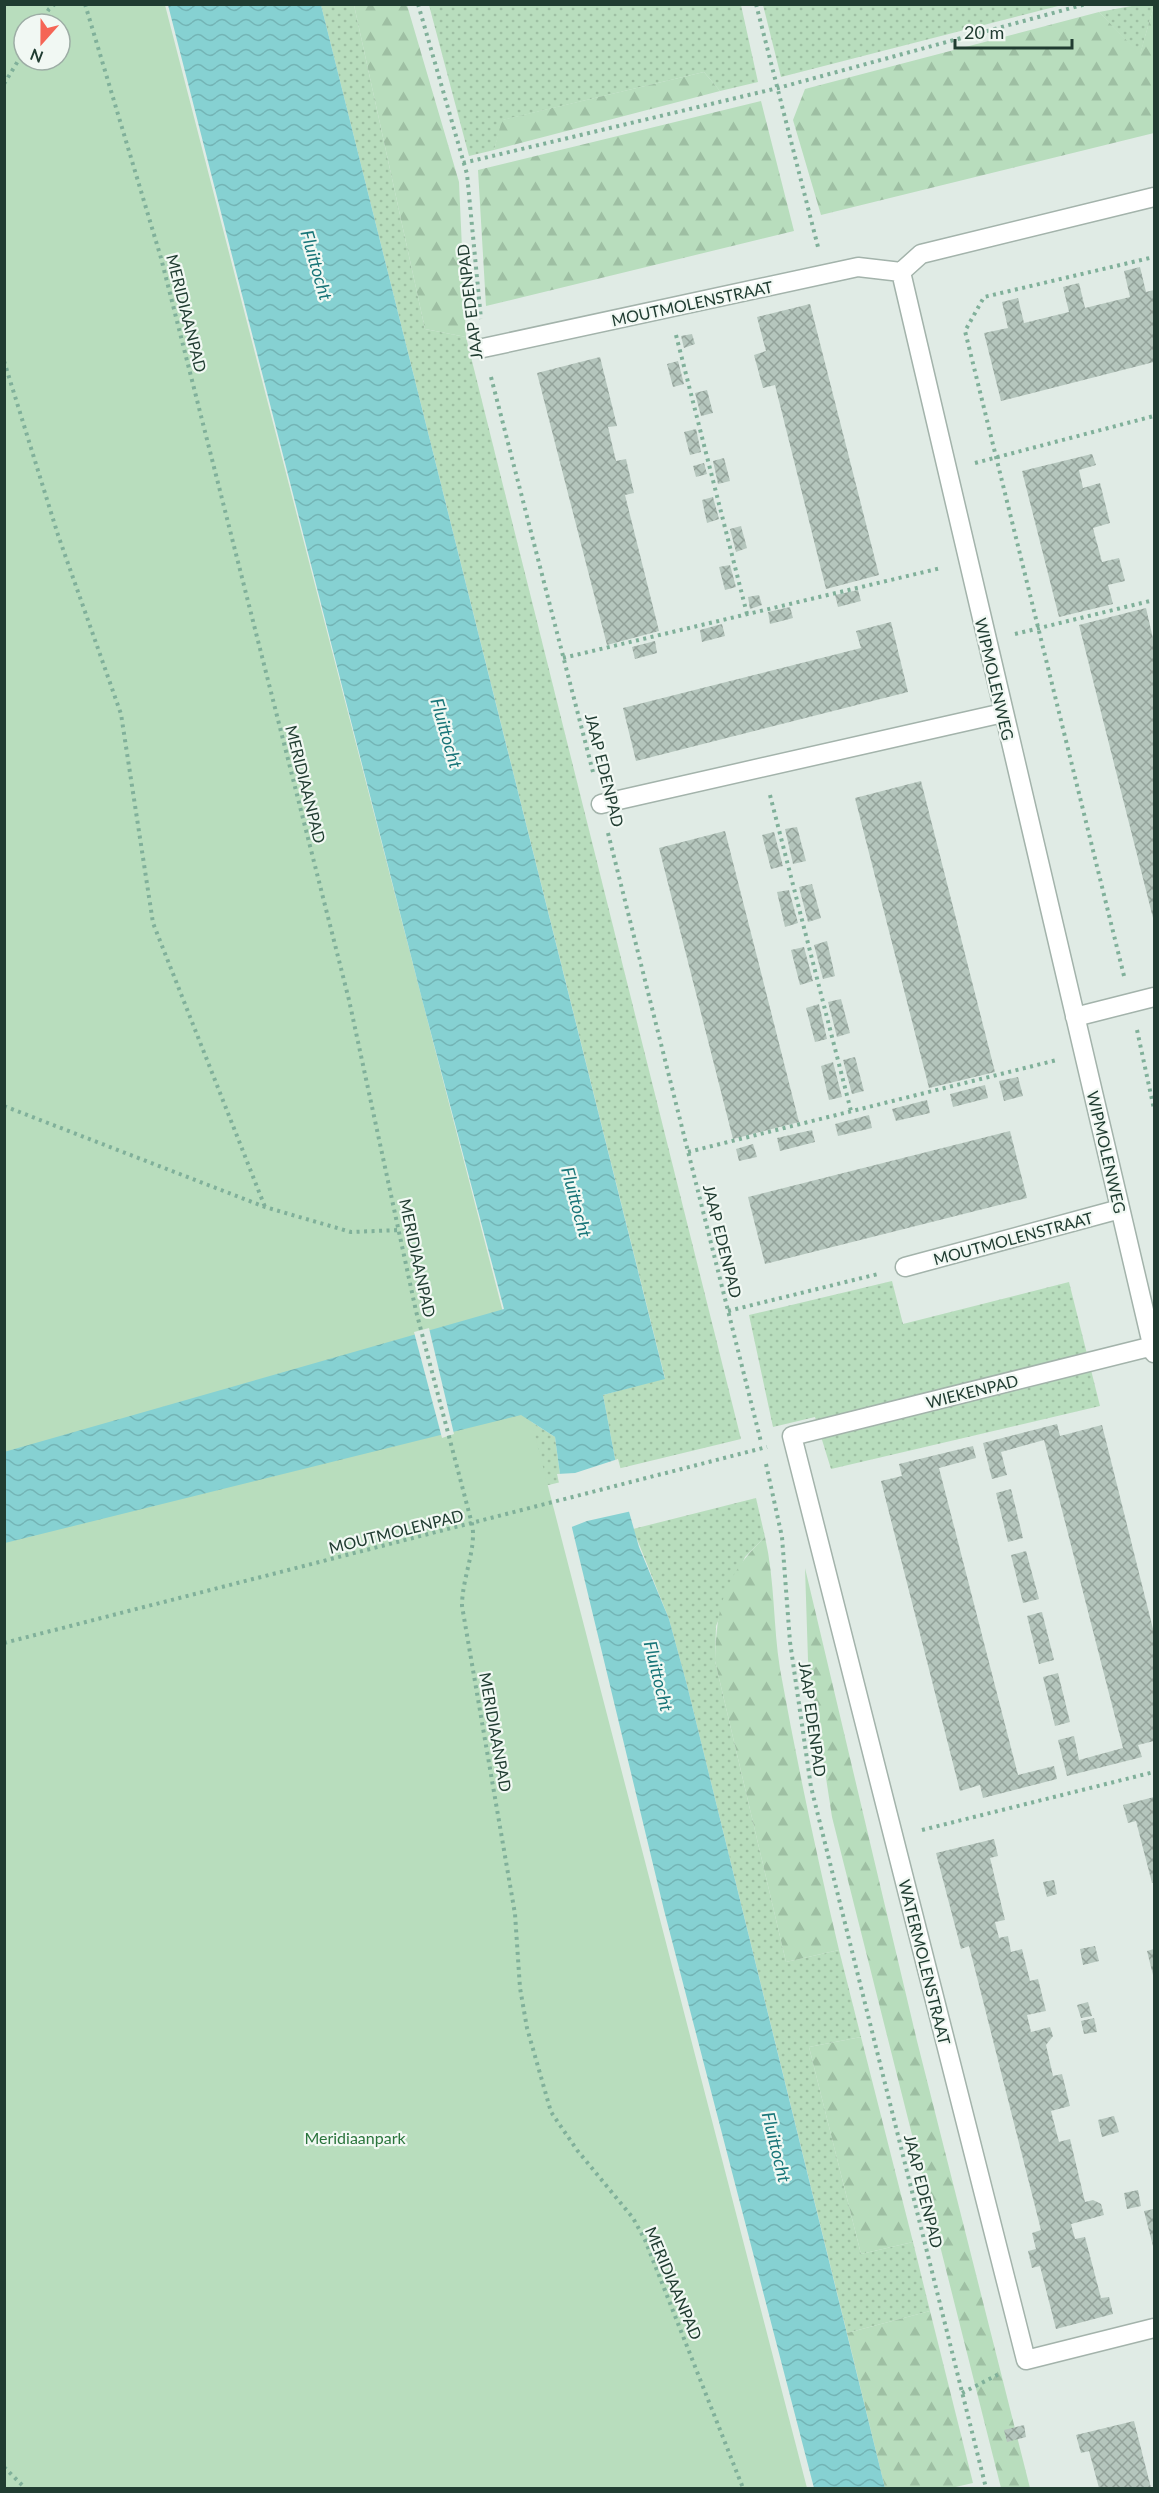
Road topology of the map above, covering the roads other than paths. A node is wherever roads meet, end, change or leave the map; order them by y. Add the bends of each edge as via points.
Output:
1 (1155, 197) edge
2 (901, 272) junction
3 (483, 348) road end
4 (1003, 712) junction
5 (601, 804) road end
6 (1155, 997) edge
7 (1075, 1017) junction
8 (1120, 1209) junction
9 (905, 1267) road end
10 (1154, 1349) edge
11 (792, 1436) joint
12 (1155, 2328) edge

1 - 2 street via 921,254
2 - 3 street, MOUTMOLENSTRAAT via 858,267
2 - 4 street, WIPMOLENWEG
4 - 5 street
4 - 7 street, WIPMOLENWEG
6 - 7 street
7 - 8 street, WIPMOLENWEG
8 - 9 street, MOUTMOLENSTRAAT
8 - 10 street, WIPMOLENWEG
10 - 11 street, WIEKENPAD
11 - 12 street, WATERMOLENSTRAAT via 1026,2360

